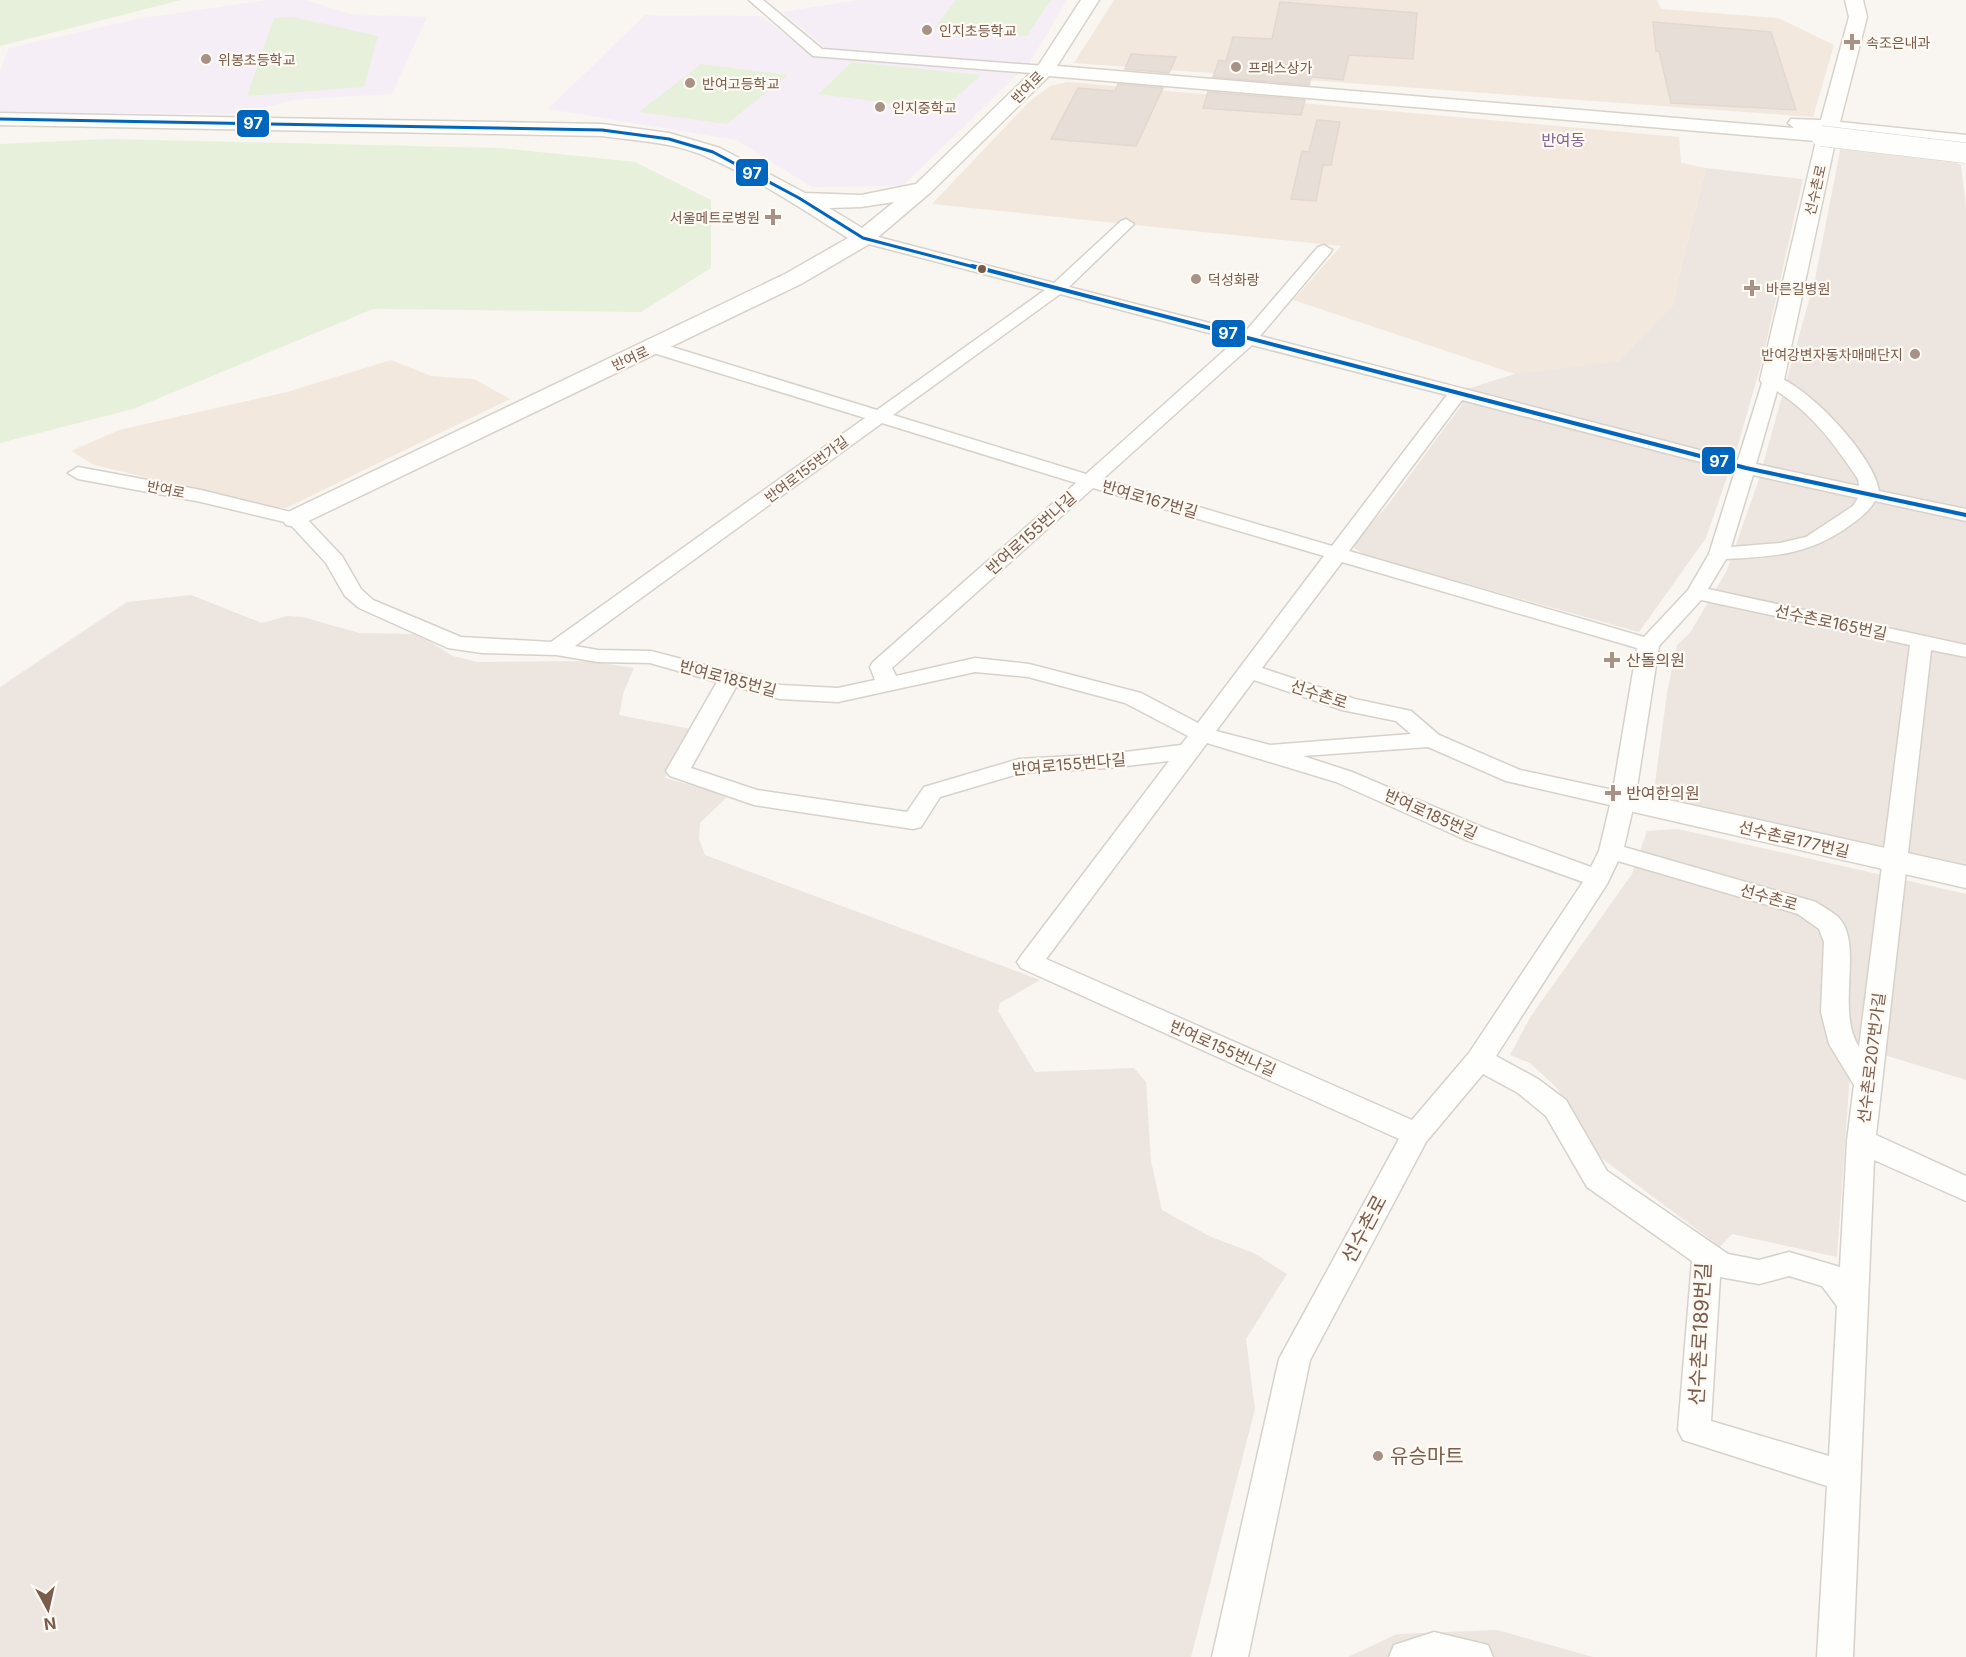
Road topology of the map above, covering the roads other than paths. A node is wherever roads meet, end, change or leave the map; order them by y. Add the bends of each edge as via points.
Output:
1 (755, 0) edge
2 (1090, 0) edge
3 (1854, 0) edge
4 (1045, 70) junction
5 (1472, 104) junction
6 (0, 119) edge
7 (1830, 127) junction
8 (1966, 141) edge
9 (1966, 153) edge
10 (924, 188) junction
11 (799, 198) junction
12 (1126, 224) dead end
13 (863, 238) junction
14 (1324, 250) dead end
15 (793, 279) junction
16 (1056, 289) junction
17 (1248, 339) junction
18 (653, 347) junction
19 (1772, 380) junction
20 (1457, 394) junction
21 (878, 416) junction
22 (1746, 468) junction
23 (78, 473) dead end
24 (1089, 481) junction
25 (1870, 495) junction
26 (1966, 515) edge
27 (296, 519) junction
28 (1336, 553) junction
29 (1719, 554) junction
30 (1696, 593) junction
31 (1920, 641) junction
32 (1648, 645) junction
33 (556, 649) junction
34 (1966, 651) edge
35 (1250, 671) junction
36 (731, 677) junction
37 (888, 684) junction
38 (1431, 740) junction
39 (1195, 743) junction
40 (1265, 751) junction
41 (1623, 800) junction
42 (1611, 851) junction
43 (1894, 861) junction
44 (1966, 877) edge
45 (1598, 878) junction
46 (1479, 1060) junction
47 (1868, 1085) junction
48 (1416, 1134) junction
49 (1861, 1141) junction
50 (1966, 1189) edge
51 (1707, 1255) junction
52 (1853, 1303) junction
53 (1844, 1476) junction
54 (1230, 1657) edge
55 (1407, 1657) edge
56 (1475, 1657) edge
57 (1835, 1657) edge

1 - 4 street via 818,53
2 - 4 main road, 반여로
3 - 7 main road, 선수촌로 via 1858,17
4 - 5 main road
4 - 10 main road, 반여로
5 - 7 main road via 1512,114
5 - 9 main road, bridge
6 - 11 main road via 602,130 669,139 713,152
7 - 8 main road
7 - 19 main road, 선수촌로
10 - 11 main road via 889,198 832,203
10 - 13 main road, 반여로
11 - 13 main road
11 - 15 main road via 813,234 811,251
12 - 16 street, 반여로155번가길
13 - 15 main road, 반여로
13 - 16 street
14 - 17 street, 반여로155번나길
15 - 18 main road, 반여로
16 - 17 street
16 - 21 street, 반여로155번가길
17 - 20 street
17 - 24 street, 반여로155번나길
18 - 21 street, 반여로167번길
18 - 27 main road, 반여로
19 - 22 street, 선수촌로
19 - 25 street via 1803,399 1832,428 1868,479
20 - 22 street
20 - 28 street
21 - 24 street, 반여로167번길
21 - 33 street, 반여로155번가길
22 - 25 street
22 - 29 street, 선수촌로
23 - 27 street, 반여로
24 - 28 street, 반여로167번길
24 - 37 street, 반여로155번나길 via 881,667
25 - 26 street
25 - 29 street via 1860,510 1813,541 1780,549
27 - 33 street, 반여로185번길 via 335,560 352,592 366,604 456,643
28 - 32 street, 반여로167번길
28 - 35 street
29 - 30 street, 선수촌로
30 - 31 street, 선수촌로165번길
30 - 32 street, 선수촌로
31 - 34 street, 선수촌로165번길
31 - 43 street, 선수촌로207번가길
32 - 41 street, 선수촌로
33 - 36 street, 반여로185번길 via 598,656 651,657
35 - 38 street, 선수촌로 via 1350,705 1403,716
35 - 39 street
36 - 37 street, 반여로185번길 via 780,692 838,695
36 - 39 street, 반여로155번다길 via 678,771 754,797 913,821 932,792 1018,766 1109,761
37 - 39 street, 반여로185번길 via 975,665 1029,671 1133,698
38 - 40 street, 반여로185번길
38 - 41 street, 선수촌로 via 1514,776
39 - 40 street, 반여로185번길
39 - 48 street, 반여로155번나길 via 1030,962
40 - 45 street, 반여로185번길 via 1344,777 1475,834
41 - 42 street, 선수촌로
41 - 43 main road, 선수촌로177번길
42 - 45 street, 선수촌로
42 - 47 street, 선수촌로 via 1807,908 1830,924 1837,942 1834,1012 1843,1044
43 - 44 main road, 선수촌로177번길
43 - 47 street, 선수촌로207번가길
45 - 46 street, 선수촌로
46 - 48 street, 선수촌로
46 - 51 street, 선수촌로189번길 via 1528,1086 1556,1108 1597,1179
47 - 49 street, 선수촌로207번가길
48 - 54 street, 선수촌로 via 1295,1359
49 - 50 street
49 - 52 street, 선수촌로207번가길
51 - 52 street via 1721,1265 1759,1272 1790,1264 1832,1277
51 - 53 street, 선수촌로189번길 via 1694,1430
52 - 53 street, 선수촌로207번가길
53 - 57 street, 선수촌로207번가길
55 - 56 street via 1434,1649

